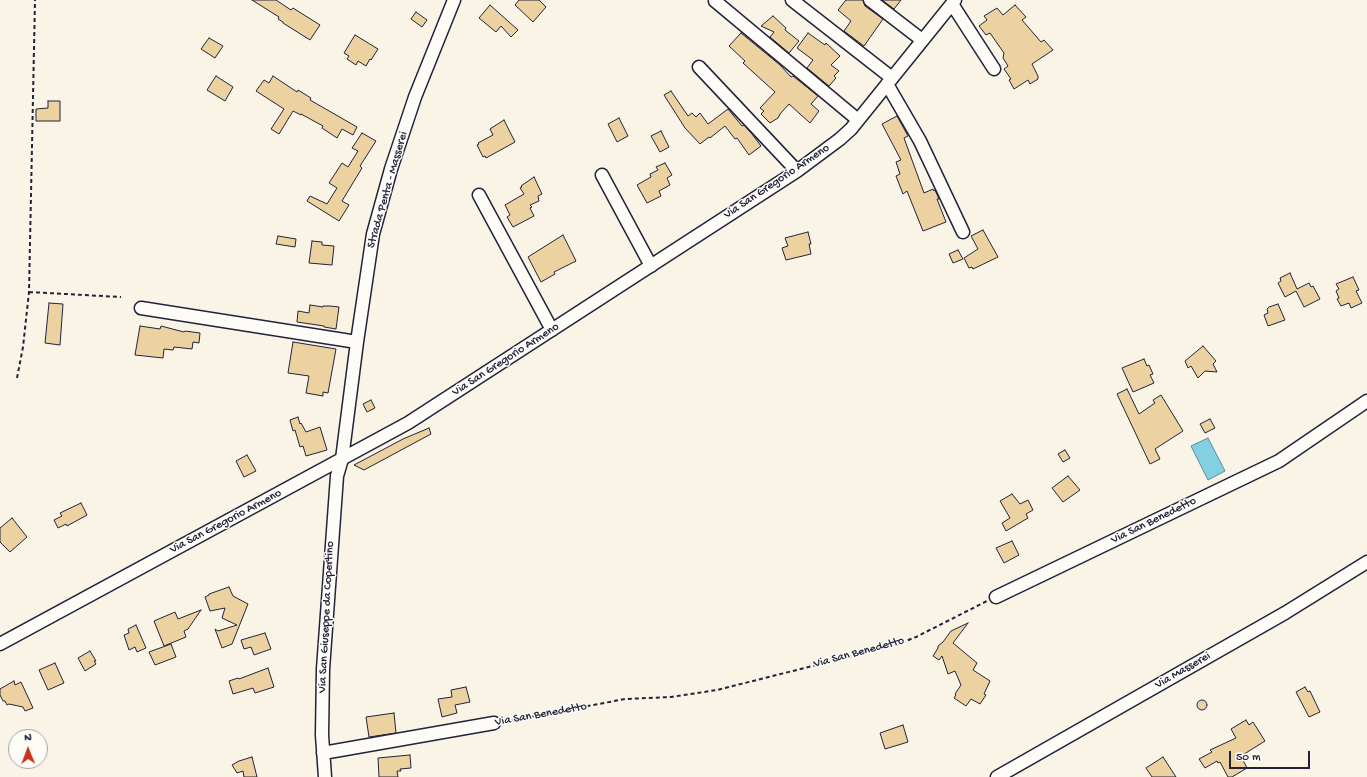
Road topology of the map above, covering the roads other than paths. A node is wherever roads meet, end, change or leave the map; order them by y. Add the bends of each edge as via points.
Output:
1 (454, 0) edge
2 (792, 0) edge
3 (870, 0) edge
4 (715, 1) edge
5 (954, 1) edge
6 (922, 40) junction
7 (699, 67) dead end
8 (994, 69) dead end
9 (890, 81) junction
10 (858, 120) junction
11 (797, 171) junction
12 (602, 174) dead end
13 (479, 195) dead end
14 (963, 232) dead end
15 (651, 266) junction
16 (141, 308) dead end
17 (552, 330) junction
18 (357, 342) junction
19 (1367, 401) edge
20 (342, 459) junction
21 (1367, 562) edge
22 (996, 597) road end
23 (0, 644) edge
24 (494, 723) road end
25 (323, 753) junction
26 (324, 777) edge
27 (997, 777) edge

1 - 18 street, Strada Penta - Masserei via 416,96 391,169 373,234
2 - 9 street
3 - 6 street
4 - 10 street
5 - 6 street, Via San Gregorio Armeno
5 - 8 street
6 - 9 street, Via San Gregorio Armeno
7 - 11 street
9 - 10 street, Via San Gregorio Armeno
9 - 14 street
10 - 11 street, Via San Gregorio Armeno via 840,139
11 - 15 street, Via San Gregorio Armeno
12 - 15 street
13 - 17 street
15 - 17 street, Via San Gregorio Armeno
16 - 18 street
17 - 20 street, Via San Gregorio Armeno via 408,423
18 - 20 street, Strada Penta - Masserei
19 - 22 street, Via San Benedetto via 1279,461
20 - 23 street, Via San Gregorio Armeno
20 - 25 street, Via San Giuseppe da Copertino via 337,476 323,669
21 - 27 street, Via Masserei via 1285,612
24 - 25 street, Via San Benedetto
25 - 26 street, Via San Giuseppe da Copertino

